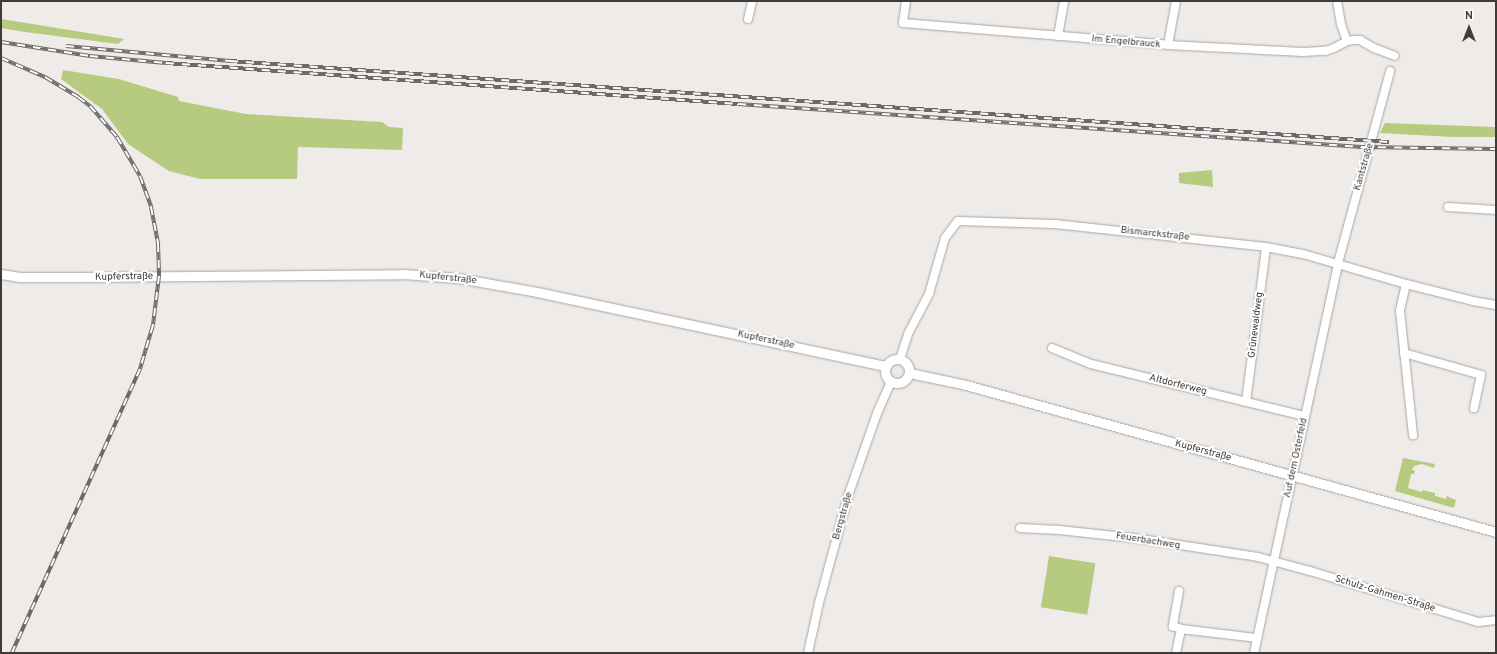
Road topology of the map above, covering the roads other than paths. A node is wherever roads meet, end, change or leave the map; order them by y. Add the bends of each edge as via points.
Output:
1 (752, 1) edge
2 (906, 1) edge
3 (1064, 1) edge
4 (1176, 1) edge
5 (1337, 1) edge
6 (748, 19) dead end
7 (1058, 36) junction
8 (1347, 41) junction
9 (1168, 45) junction
10 (1395, 56) dead end
11 (1390, 70) dead end
12 (1448, 207) dead end
13 (1496, 210) edge
14 (1266, 247) junction
15 (1338, 263) junction
16 (1, 274) edge
17 (1406, 284) junction
18 (1496, 305) edge
19 (1052, 348) dead end
20 (1404, 353) junction
21 (900, 359) junction
22 (886, 366) junction
23 (910, 373) junction
24 (891, 382) junction
25 (1246, 402) junction
26 (1474, 408) dead end
27 (1305, 416) junction
28 (1413, 435) dead end
29 (1292, 475) junction
30 (1020, 528) dead end
31 (1496, 532) edge
32 (1275, 562) junction
33 (1179, 591) dead end
34 (1496, 620) edge
35 (1181, 629) junction
36 (1258, 638) junction
37 (808, 653) edge
38 (1176, 653) edge
39 (1254, 653) edge

1 - 6 street
2 - 7 street, Im Engelbrauck via 903,23
3 - 7 street
4 - 9 street
5 - 8 street
7 - 9 street, Im Engelbrauck
8 - 9 street, Im Engelbrauck via 1334,48 1314,52
8 - 10 street via 1360,40
11 - 15 street, Kantstraße
12 - 13 street
14 - 15 street, Bismarckstraße
14 - 21 street, Bismarckstraße via 1055,224 958,221 945,238 929,294 909,332
14 - 25 street, Grünewaldweg
15 - 17 street, Bismarckstraße
15 - 27 street, Auf dem Osterfeld
16 - 22 street, Kupferstraße via 20,277 404,274 458,278 538,292
17 - 18 street, Bismarckstraße
17 - 20 street via 1400,311
19 - 25 street, Altdorferweg via 1091,364
20 - 26 street via 1481,375
20 - 28 street
21 - 22 street via 892,360
21 - 23 street via 908,364
22 - 24 street via 886,377
23 - 24 street via 903,383
23 - 29 street, Kupferstraße via 966,385
24 - 37 street, Bergstraße via 848,496
25 - 27 street, Altdorferweg
27 - 29 street, Auf dem Osterfeld
29 - 31 street, Kupferstraße
29 - 32 street, Auf dem Osterfeld
30 - 32 street, Feuerbachweg via 1134,538 1258,557
32 - 34 street, Schulz-Gahmen-Straße via 1478,622
32 - 36 street, Auf dem Osterfeld
33 - 35 street via 1173,626
35 - 36 street
35 - 38 street
36 - 39 street, Auf dem Osterfeld

